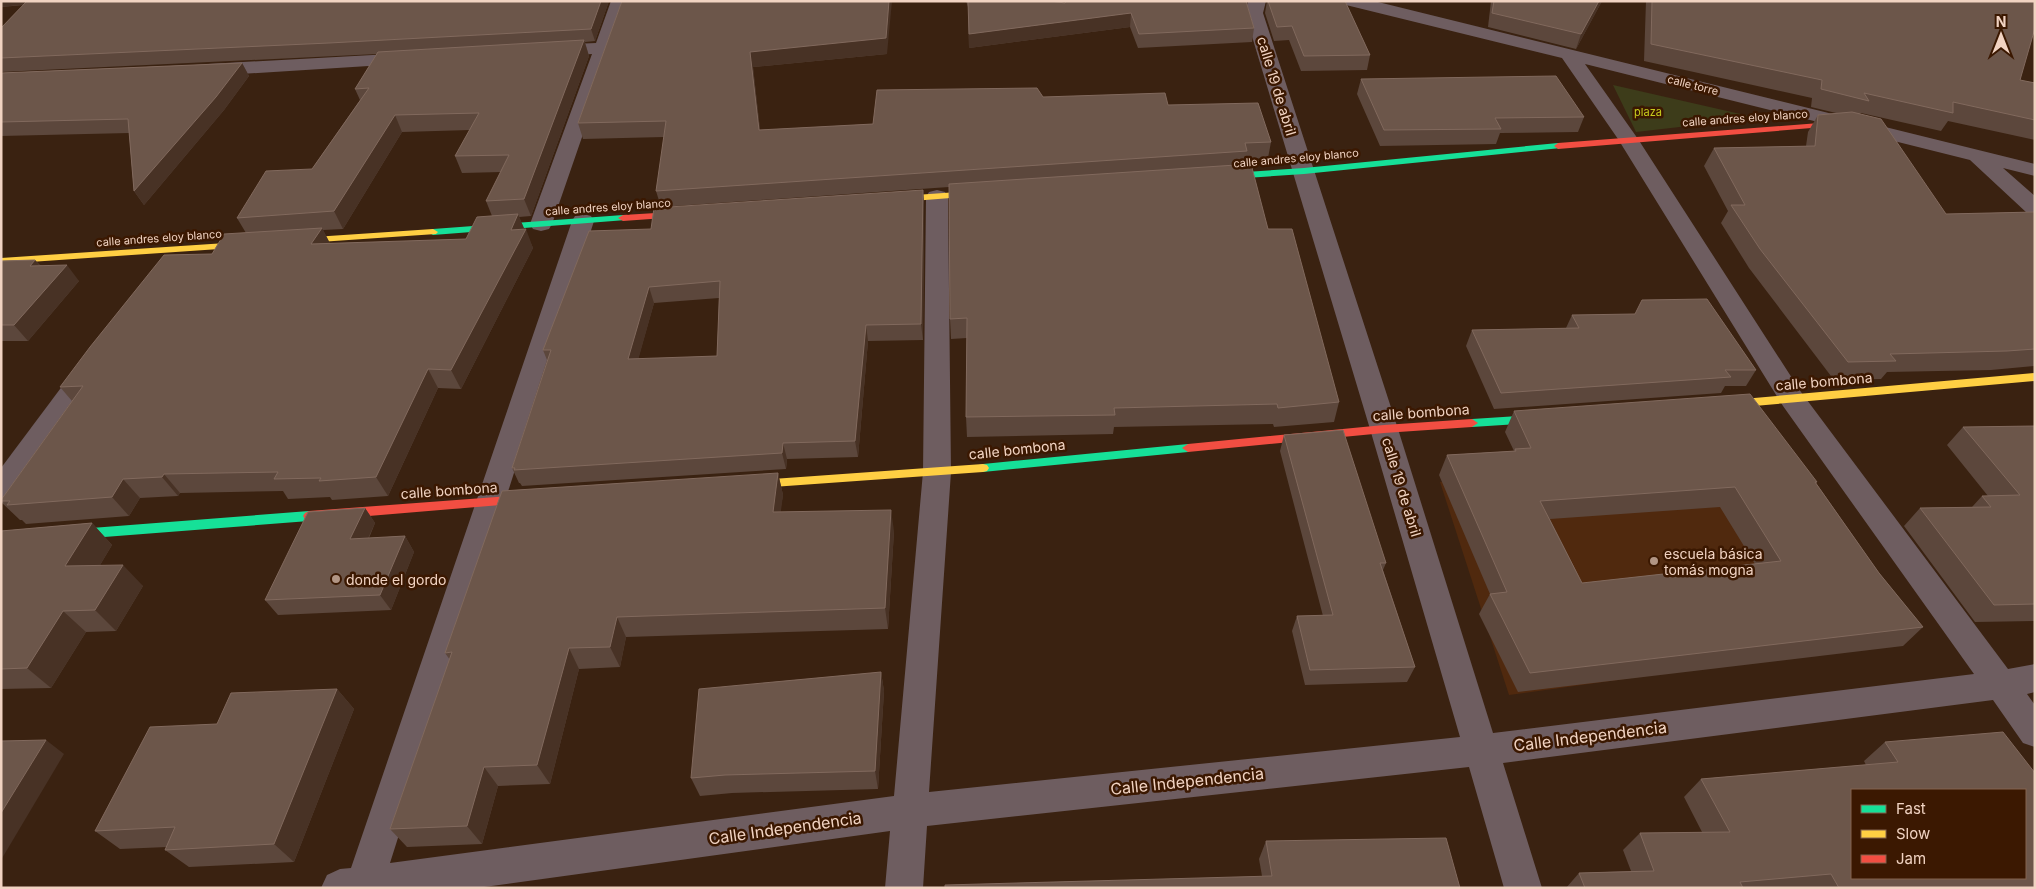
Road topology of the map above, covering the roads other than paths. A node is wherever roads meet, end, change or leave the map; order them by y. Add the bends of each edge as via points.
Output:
1 (620, 1) edge
2 (1257, 1) edge
3 (1352, 1) edge
4 (604, 48) junction
5 (534, 52) edge
6 (1568, 54) junction
7 (424, 59) edge
8 (188, 70) edge
9 (1845, 123) junction
10 (1628, 139) junction
11 (1976, 156) junction
12 (2035, 170) edge
13 (1304, 171) junction
14 (1205, 178) edge
15 (996, 193) edge
16 (937, 197) junction
17 (878, 201) edge
18 (2035, 208) edge
19 (701, 213) edge
20 (583, 221) junction
21 (541, 224) junction
22 (174, 249) junction
23 (1, 262) edge
24 (157, 273) edge
25 (105, 345) edge
26 (2035, 377) edge
27 (1792, 399) junction
28 (1713, 405) edge
29 (1555, 417) edge
30 (1384, 429) junction
31 (937, 472) junction
32 (729, 486) edge
33 (1, 489) edge
34 (552, 497) edge
35 (492, 501) junction
36 (1, 540) edge
37 (2035, 678) edge
38 (1999, 685) junction
39 (2035, 732) edge
40 (1482, 750) junction
41 (909, 811) junction
42 (354, 887) edge
43 (904, 888) edge
44 (1523, 888) edge

1 - 4 street
2 - 13 street, calle 19 de abril via 1254,13
3 - 6 street, calle torre
4 - 5 street
4 - 21 street
6 - 9 street, calle torre
6 - 10 street
7 - 8 street
9 - 10 street, calle andres eloy blanco
9 - 11 street, calle torre
10 - 13 street, calle andres eloy blanco
10 - 27 street
11 - 12 street, calle torre
11 - 18 street
13 - 14 street, calle andres eloy blanco
13 - 30 street, calle 19 de abril
15 - 16 street
16 - 17 street
16 - 31 street
19 - 20 street, calle andres eloy blanco
20 - 21 street, calle andres eloy blanco
20 - 35 street
21 - 22 street, calle andres eloy blanco
22 - 23 street, calle andres eloy blanco
22 - 24 street
25 - 33 street
26 - 27 street, calle bombona
27 - 28 street, calle bombona
27 - 38 street
29 - 30 street, calle bombona
30 - 31 street, calle bombona
30 - 40 street, calle 19 de abril
31 - 32 street, calle bombona
31 - 41 street
34 - 35 street, calle bombona
35 - 36 street, calle bombona
35 - 42 street
37 - 38 street, Calle Independencia
38 - 39 street
38 - 40 street, Calle Independencia
40 - 41 street, Calle Independencia
40 - 44 street, calle 19 de abril
41 - 42 street, Calle Independencia
41 - 43 street

